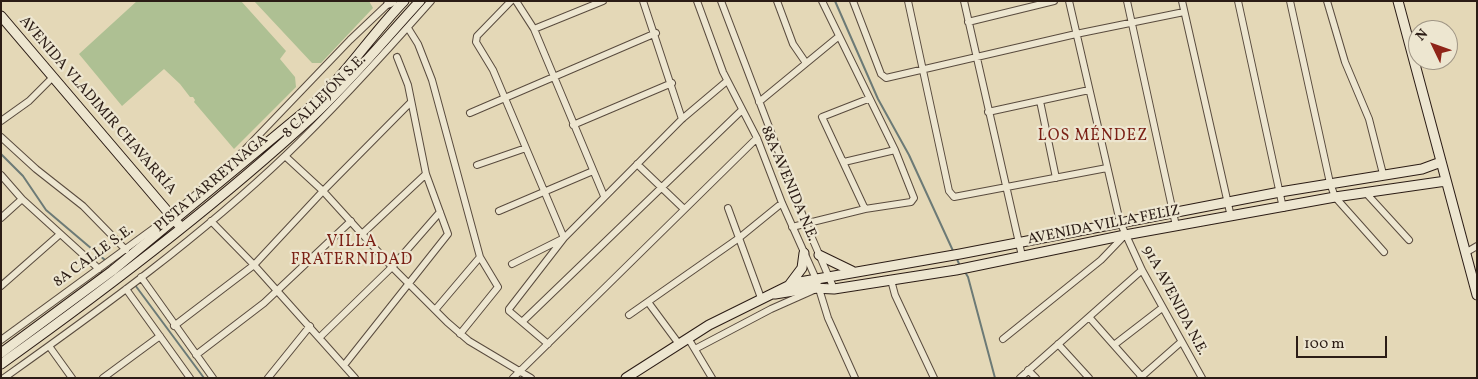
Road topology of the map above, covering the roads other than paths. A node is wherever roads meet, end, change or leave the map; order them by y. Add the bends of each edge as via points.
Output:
1 (404, 1) edge
2 (420, 1) edge
3 (431, 1) edge
4 (511, 1) edge
5 (516, 1) edge
6 (603, 1) edge
7 (643, 1) edge
8 (697, 1) edge
9 (720, 1) edge
10 (777, 1) edge
11 (822, 1) edge
12 (854, 1) edge
13 (908, 1) edge
14 (964, 1) edge
15 (1054, 1) edge
16 (1069, 1) edge
17 (1127, 1) edge
18 (1182, 1) edge
19 (1238, 1) edge
20 (1290, 1) edge
21 (1327, 1) edge
22 (1398, 1) edge
23 (391, 2) edge
24 (1184, 12) junction
25 (1, 16) edge
26 (968, 22) junction
27 (1132, 23) junction
28 (408, 28) junction
29 (534, 29) junction
30 (656, 33) junction
31 (1076, 34) junction
32 (838, 37) junction
33 (397, 56) dead end
34 (975, 56) junction
35 (806, 63) junction
36 (924, 69) junction
37 (53, 77) junction
38 (553, 78) junction
39 (727, 80) junction
40 (672, 83) junction
41 (1089, 90) junction
42 (506, 98) junction
43 (868, 99) junction
44 (1040, 101) junction
45 (411, 102) junction
46 (759, 102) junction
47 (742, 110) junction
48 (988, 112) junction
49 (470, 113) dead end
50 (682, 119) junction
51 (1, 122) edge
52 (573, 125) junction
53 (285, 128) junction
54 (1, 137) edge
55 (756, 138) junction
56 (526, 148) junction
57 (895, 150) junction
58 (241, 155) junction
59 (285, 156) junction
60 (844, 162) junction
61 (1441, 162) junction
62 (637, 164) junction
63 (477, 165) dead end
64 (1107, 168) junction
65 (593, 171) junction
66 (426, 174) junction
67 (1382, 174) junction
68 (1, 176) edge
69 (1056, 178) junction
70 (1446, 181) junction
71 (1330, 183) junction
72 (662, 187) junction
73 (1006, 188) junction
74 (323, 191) junction
75 (543, 192) junction
76 (1280, 192) junction
77 (1366, 193) junction
78 (604, 196) junction
79 (1335, 197) junction
80 (22, 199) junction
81 (1228, 202) junction
82 (782, 203) junction
83 (728, 208) dead end
84 (1283, 208) junction
85 (684, 209) junction
86 (865, 209) junction
87 (499, 210) dead end
88 (440, 212) junction
89 (1173, 212) junction
90 (1231, 217) junction
91 (1, 218) edge
92 (174, 218) junction
93 (211, 221) junction
94 (351, 221) junction
95 (1120, 222) junction
96 (806, 224) junction
97 (1176, 226) junction
98 (792, 227) junction
99 (182, 228) junction
100 (59, 234) junction
101 (362, 234) junction
102 (1125, 235) junction
103 (190, 238) junction
104 (564, 238) junction
105 (739, 238) junction
106 (1408, 240) dead end
107 (1018, 242) junction
108 (1477, 246) edge
109 (126, 250) junction
110 (1384, 252) dead end
111 (804, 253) junction
112 (1465, 253) junction
113 (819, 255) junction
114 (1022, 256) junction
115 (480, 257) junction
116 (117, 261) junction
117 (512, 264) dead end
118 (254, 265) junction
119 (392, 267) junction
120 (101, 268) junction
121 (1142, 270) junction
122 (855, 272) junction
123 (828, 276) junction
124 (140, 279) junction
125 (816, 279) junction
126 (891, 280) junction
127 (410, 284) junction
128 (789, 284) junction
129 (1, 286) edge
130 (129, 287) junction
131 (818, 288) junction
132 (834, 289) junction
133 (278, 291) junction
134 (1477, 295) edge
135 (764, 297) junction
136 (648, 302) junction
137 (1162, 308) junction
138 (435, 310) junction
139 (629, 315) dead end
140 (1089, 317) junction
141 (522, 322) junction
142 (174, 326) junction
143 (310, 326) junction
144 (460, 334) junction
145 (160, 336) junction
146 (320, 337) junction
147 (688, 338) junction
148 (1002, 339) dead end
149 (1, 340) edge
150 (1181, 342) junction
151 (548, 344) junction
152 (679, 344) junction
153 (1058, 344) junction
154 (49, 346) junction
155 (1114, 346) junction
156 (695, 350) junction
157 (1, 353) edge
158 (196, 355) junction
159 (1, 364) edge
160 (345, 364) junction
161 (1028, 370) junction
162 (520, 371) junction
163 (188, 377) edge
164 (1142, 377) edge
165 (4, 378) edge
166 (72, 378) edge
167 (103, 378) edge
168 (213, 378) edge
169 (268, 378) edge
170 (355, 378) edge
171 (513, 378) edge
172 (531, 378) edge
173 (626, 378) edge
174 (712, 378) edge
175 (855, 378) edge
176 (934, 378) edge
177 (1020, 378) edge
178 (1036, 378) edge
179 (1088, 378) edge
180 (1202, 378) edge

1 - 53 street, PISTA LARREYNAGA via 328,90
2 - 99 street, PISTA LARREYNAGA via 312,117
3 - 28 street, 8 CALLEJÓN S.E.
4 - 42 street via 476,39
5 - 29 street
6 - 29 street
7 - 30 street
8 - 39 street, 88A AVENIDA N.E.
9 - 46 street, 88A AVENIDA N.E.
10 - 35 street via 793,44
11 - 32 street
12 - 36 street via 883,76
13 - 36 street
14 - 26 street
15 - 26 street
16 - 31 street, 91A AVENIDA N.E.
17 - 27 street
18 - 24 street
19 - 76 street
20 - 71 street
21 - 67 street via 1345,62 1369,119
22 - 61 street
23 - 58 street, 8A CALLE S.E. via 350,40
24 - 27 street
24 - 81 street
25 - 37 street, AVENIDA VLADIMIR CHAVARRÍA
26 - 34 street
27 - 31 street
27 - 89 street
28 - 59 street, 8 CALLEJÓN S.E.
28 - 115 street via 432,80
29 - 38 street
30 - 38 street
30 - 40 street
31 - 34 street
31 - 41 street, 91A AVENIDA N.E.
32 - 35 street
32 - 43 street
33 - 45 street
34 - 36 street
34 - 48 street
35 - 46 street
36 - 73 street via 951,194 954,197
37 - 51 street
37 - 92 street, AVENIDA VLADIMIR CHAVARRÍA
38 - 42 street
38 - 52 street
39 - 47 street, 88A AVENIDA N.E.
39 - 50 street
40 - 50 street
40 - 52 street
41 - 44 street
41 - 64 street, 91A AVENIDA N.E.
42 - 49 street
42 - 56 street
43 - 57 street
43 - 60 street via 822,116
44 - 48 street
44 - 69 street
45 - 66 street
45 - 74 street
46 - 96 street, 88A AVENIDA N.E.
47 - 55 street, 88A AVENIDA N.E.
47 - 72 street
48 - 73 street
50 - 62 street
52 - 65 street
53 - 58 street
53 - 92 street, PISTA LARREYNAGA
54 - 109 street via 82,206
55 - 82 street, 88A AVENIDA N.E.
55 - 85 street
56 - 63 street
56 - 75 street
57 - 60 street
57 - 86 street via 914,194 912,202
58 - 92 street, 8A CALLE S.E.
59 - 74 street
59 - 93 street, 8 CALLEJÓN S.E.
60 - 86 street
61 - 67 street, AVENIDA VILLA FELIZ via 1422,169
61 - 70 street
62 - 72 street
62 - 78 street
64 - 69 street
64 - 95 street, 91A AVENIDA N.E.
65 - 75 street
65 - 78 street
66 - 88 street
66 - 101 street
67 - 71 street, AVENIDA VILLA FELIZ
68 - 80 street
69 - 73 street
70 - 77 street, AVENIDA VILLA FELIZ
70 - 112 street
71 - 76 street, AVENIDA VILLA FELIZ
71 - 79 street
72 - 85 street
72 - 141 street
73 - 107 street
74 - 94 street
74 - 118 street
75 - 87 street
75 - 104 street
76 - 81 street, AVENIDA VILLA FELIZ
76 - 84 street
77 - 79 street, AVENIDA VILLA FELIZ
77 - 106 street
78 - 104 street
79 - 84 street, AVENIDA VILLA FELIZ
79 - 110 street
80 - 91 street
80 - 100 street
81 - 89 street, AVENIDA VILLA FELIZ
81 - 90 street
82 - 98 street, 88A AVENIDA N.E.
82 - 105 street
83 - 105 street
84 - 90 street, AVENIDA VILLA FELIZ
85 - 151 street
86 - 96 street
88 - 119 street
88 - 127 street via 448,234
89 - 95 street, AVENIDA VILLA FELIZ
89 - 97 street
90 - 97 street, AVENIDA VILLA FELIZ
92 - 99 street, AVENIDA VLADIMIR CHAVARRÍA
92 - 109 street, 8A CALLE S.E.
92 - 116 street, PISTA LARREYNAGA
93 - 103 street, 8 CALLEJÓN S.E.
93 - 118 street
94 - 101 street
94 - 133 street
95 - 102 street, 91A AVENIDA N.E.
95 - 107 street, AVENIDA VILLA FELIZ
96 - 98 street
96 - 113 street, 88A AVENIDA N.E.
97 - 102 street, AVENIDA VILLA FELIZ
98 - 111 street, 88A AVENIDA N.E.
99 - 103 street, AVENIDA VLADIMIR CHAVARRÍA
99 - 159 street, PISTA LARREYNAGA
100 - 120 street
100 - 129 street
101 - 119 street
102 - 114 street, AVENIDA VILLA FELIZ
102 - 121 street, 91A AVENIDA N.E.
102 - 148 street via 1101,260
103 - 124 street, 8 CALLEJÓN S.E.
104 - 117 street
104 - 141 street via 509,309
105 - 135 street
105 - 136 street
107 - 114 street
107 - 122 street, AVENIDA VILLA FELIZ
108 - 112 street
109 - 116 street, 8A CALLE S.E.
111 - 125 street, 88A AVENIDA N.E.
111 - 128 street via 799,274
112 - 134 street
113 - 122 street
113 - 123 street, 88A AVENIDA N.E.
114 - 126 street, AVENIDA VILLA FELIZ
115 - 138 street
115 - 144 street via 492,272 497,290
116 - 120 street, 8A CALLE S.E.
116 - 157 street, PISTA LARREYNAGA via 112,271
118 - 133 street
118 - 142 street
119 - 127 street
119 - 146 street
120 - 149 street, 8A CALLE S.E.
121 - 137 street, 91A AVENIDA N.E.
121 - 140 street
122 - 123 street, AVENIDA VILLA FELIZ
123 - 125 street, AVENIDA VILLA FELIZ
123 - 132 street, 88A AVENIDA N.E.
124 - 130 street, 8 CALLEJÓN S.E.
124 - 142 street
125 - 128 street, AVENIDA VILLA FELIZ
125 - 131 street, 88A AVENIDA N.E.
126 - 132 street, AVENIDA VILLA FELIZ
126 - 176 street
127 - 138 street
127 - 160 street
128 - 135 street, AVENIDA VILLA FELIZ
130 - 145 street
130 - 154 street
131 - 132 street, AVENIDA VILLA FELIZ
131 - 135 street, AVENIDA VILLA FELIZ
131 - 156 street
131 - 175 street, 88A AVENIDA N.E.
133 - 143 street
133 - 158 street
135 - 147 street, AVENIDA VILLA FELIZ
136 - 139 street
136 - 152 street
137 - 150 street, 91A AVENIDA N.E.
137 - 155 street
138 - 144 street
140 - 153 street
140 - 155 street
141 - 151 street
142 - 158 street
143 - 146 street
143 - 169 street
144 - 162 street
145 - 163 street
145 - 167 street
146 - 160 street
147 - 152 street, AVENIDA VILLA FELIZ
147 - 156 street
150 - 164 street
150 - 180 street, 91A AVENIDA N.E.
151 - 162 street
152 - 173 street, AVENIDA VILLA FELIZ
153 - 161 street
153 - 179 street
154 - 165 street
154 - 166 street
155 - 164 street
156 - 174 street
158 - 168 street
160 - 170 street
161 - 177 street
161 - 178 street
162 - 171 street
162 - 172 street

